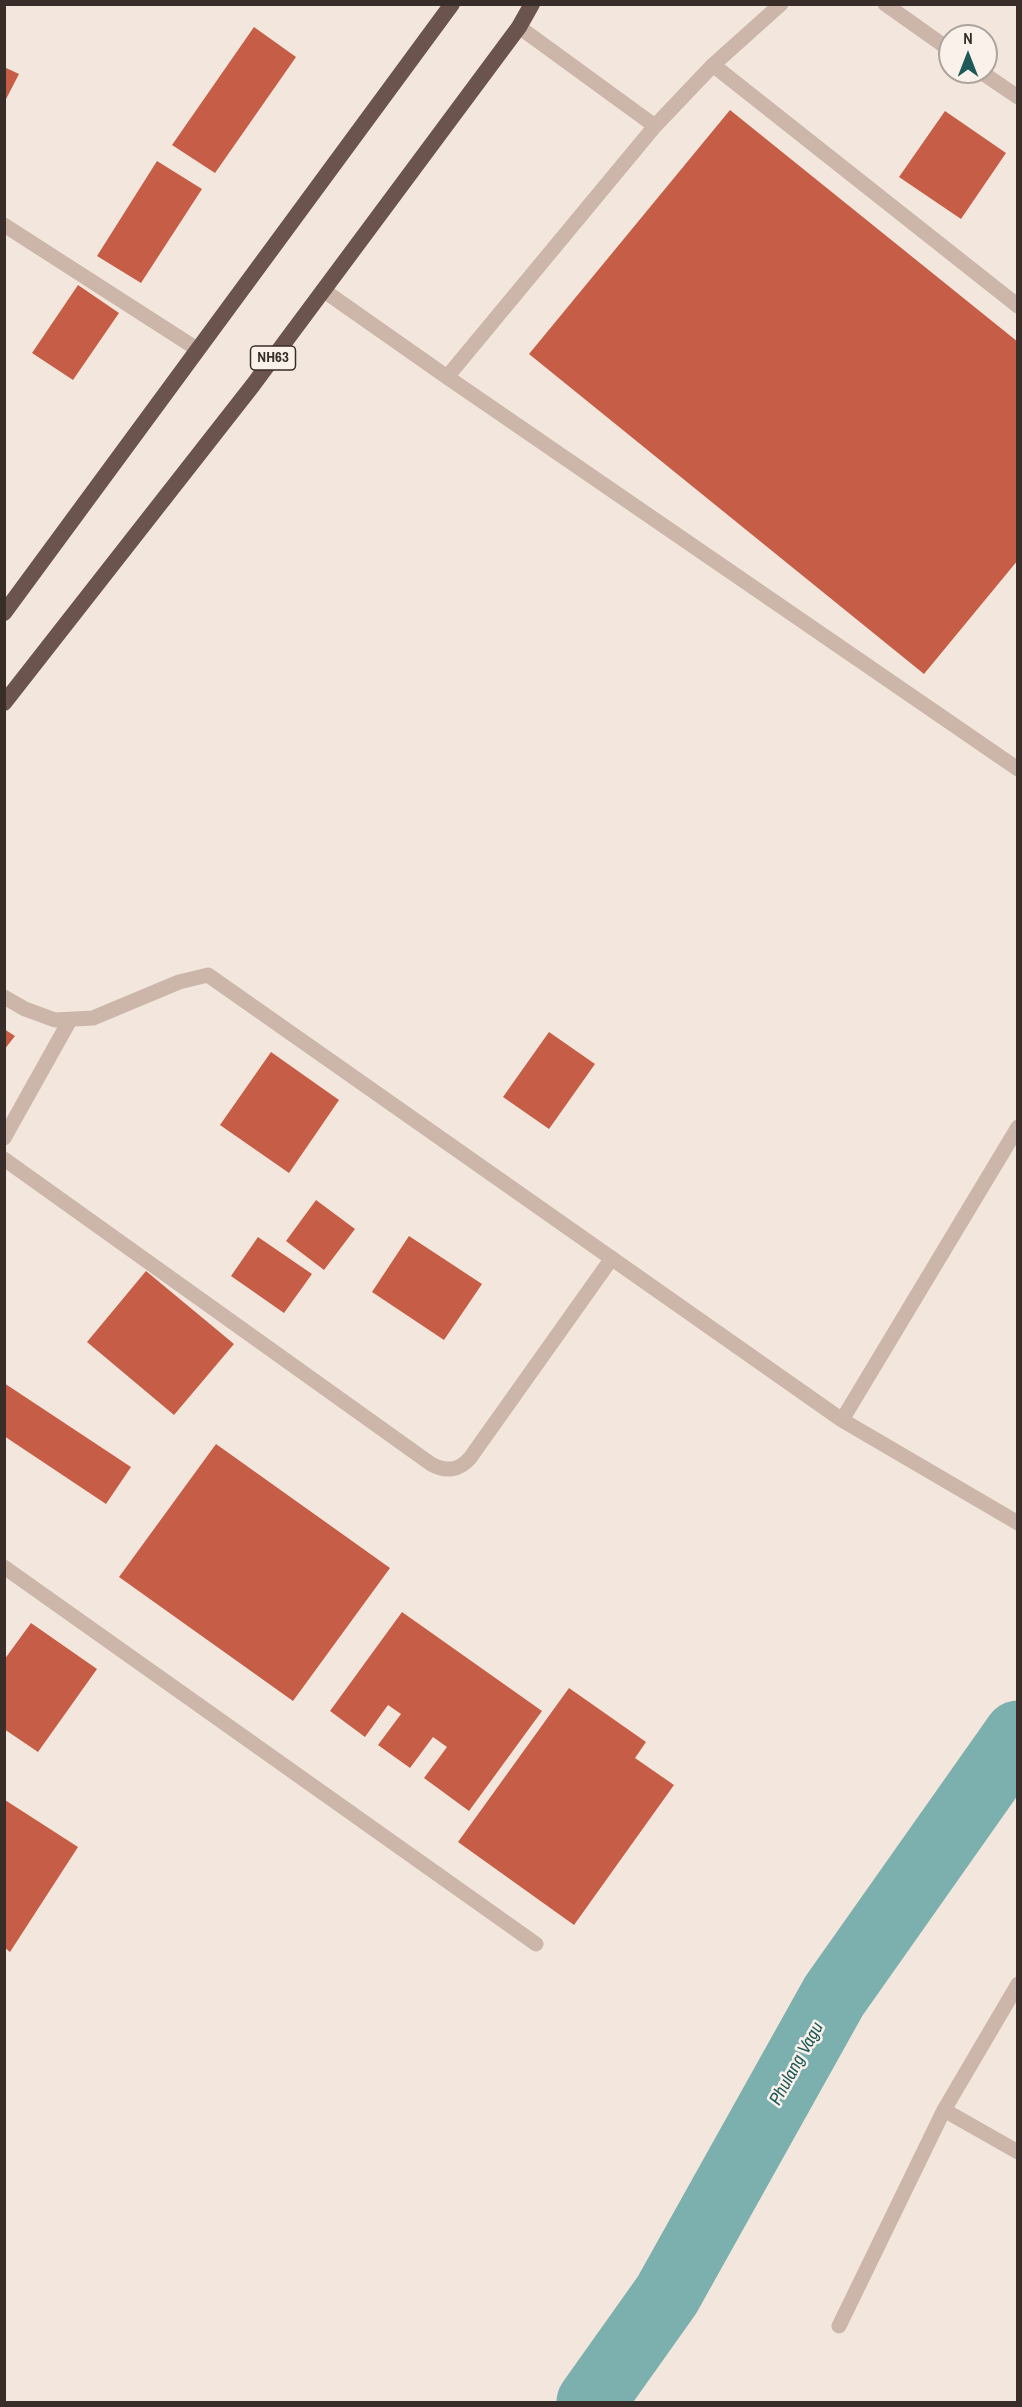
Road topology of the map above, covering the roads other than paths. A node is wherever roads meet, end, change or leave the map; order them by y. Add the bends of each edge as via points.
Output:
1 (452, 4) edge
2 (532, 4) edge
3 (781, 4) edge
4 (885, 4) edge
5 (519, 27) junction
6 (938, 42) edge
7 (713, 65) junction
8 (998, 84) edge
9 (1017, 98) edge
10 (655, 126) junction
11 (4, 225) edge
12 (322, 290) junction
13 (1017, 306) edge
14 (197, 349) junction
15 (447, 377) junction
16 (4, 613) edge
17 (4, 703) edge
18 (1017, 769) edge
19 (4, 997) edge
20 (70, 1020) junction
21 (1017, 1127) edge
22 (4, 1138) edge
23 (4, 1159) edge
24 (612, 1258) junction
25 (842, 1420) junction
26 (1017, 1523) edge
27 (4, 1567) edge
28 (536, 1944) dead end
29 (1017, 1984) edge
30 (944, 2110) junction
31 (1017, 2152) edge
32 (839, 2326) dead end

1 - 14 highway
2 - 5 highway, NH63
3 - 7 street
4 - 6 street
5 - 10 street
5 - 12 highway, NH63
7 - 10 street
7 - 13 street
8 - 9 street
10 - 15 street
11 - 14 street
12 - 15 street
12 - 17 highway, NH63 via 253,386
14 - 16 highway
15 - 18 street
19 - 20 street via 55,1020
20 - 22 street
20 - 24 street via 93,1018 178,982 208,975
21 - 25 street
23 - 24 street via 431,1464 448,1469 458,1468 470,1458
24 - 25 street
25 - 26 street
27 - 28 street
29 - 30 street
30 - 31 street
30 - 32 street

